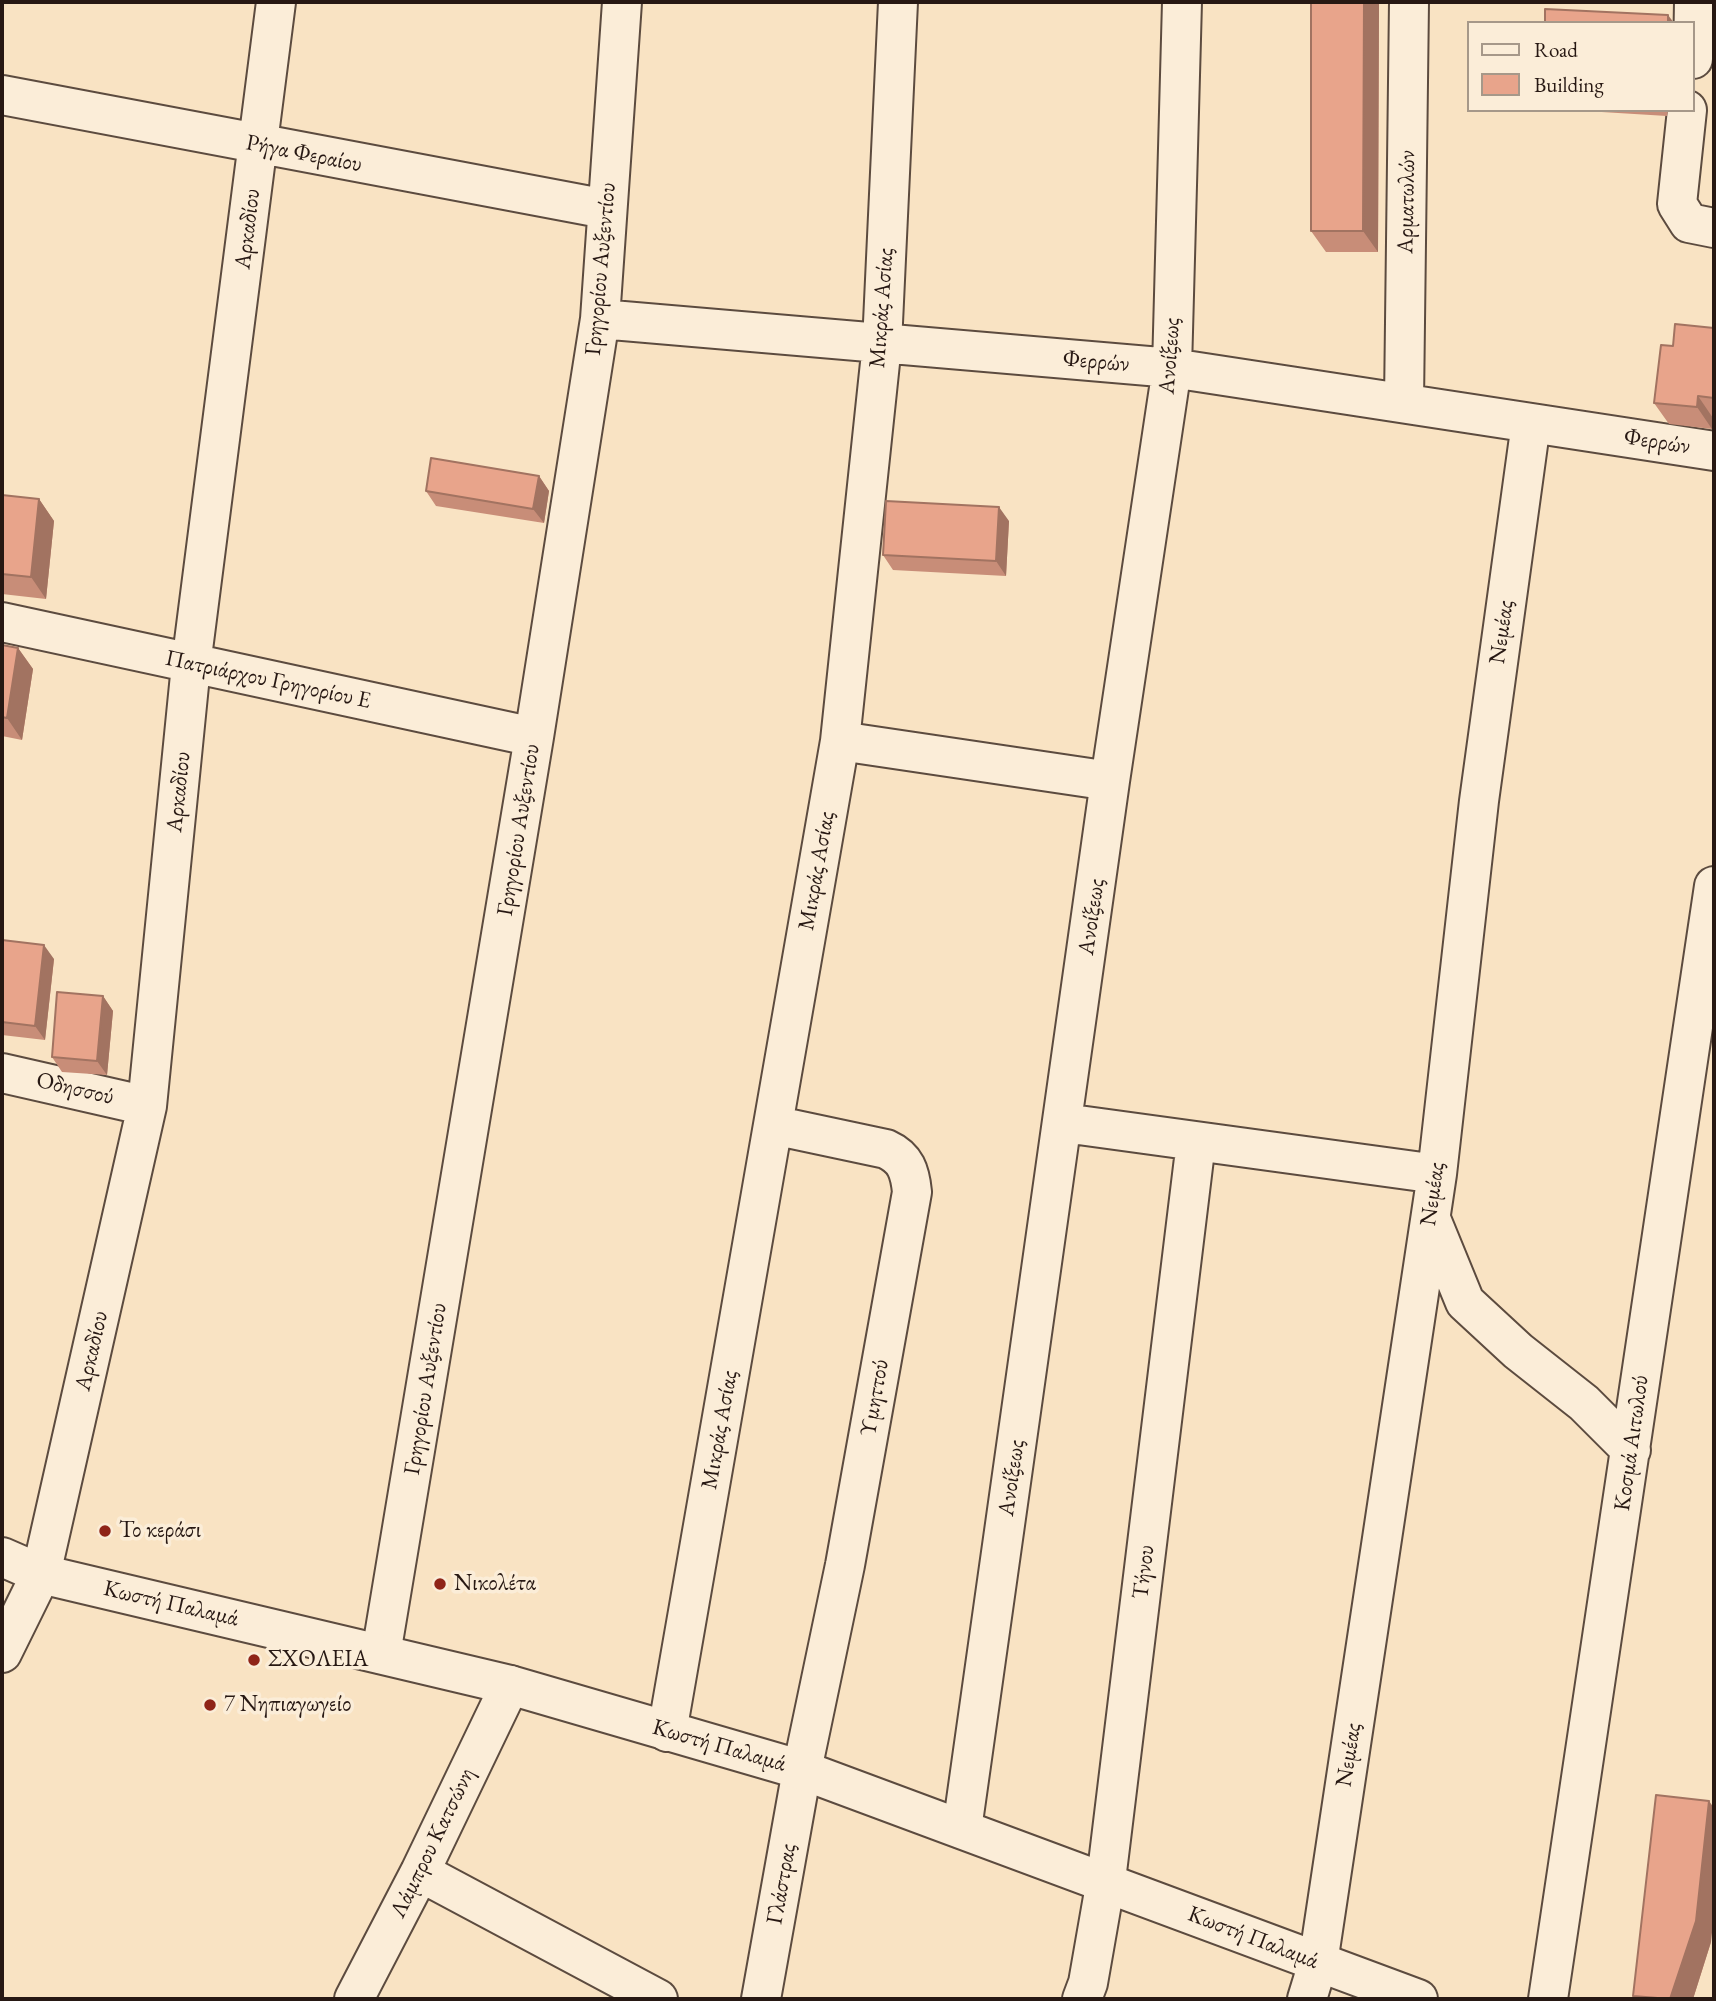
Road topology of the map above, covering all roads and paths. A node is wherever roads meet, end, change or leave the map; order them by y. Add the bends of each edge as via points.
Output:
1 (276, 2) edge
2 (622, 2) edge
3 (898, 2) edge
4 (1182, 2) edge
5 (1409, 2) edge
6 (1694, 2) edge
7 (1701, 50) edge
8 (2, 95) edge
9 (1687, 112) edge
10 (259, 146) junction
11 (606, 209) junction
12 (1714, 228) edge
13 (600, 319) junction
14 (882, 344) junction
15 (1172, 368) junction
16 (1404, 402) junction
17 (1531, 423) junction
18 (1714, 451) edge
19 (2, 622) edge
20 (191, 664) junction
21 (534, 737) junction
22 (840, 741) junction
23 (1110, 781) junction
24 (1714, 886) edge
25 (2, 1073) edge
26 (147, 1106) junction
27 (1064, 1122) junction
28 (773, 1125) junction
29 (1196, 1142) junction
30 (1437, 1174) junction
31 (1430, 1217) junction
32 (1631, 1450) junction
33 (2, 1557) edge
34 (41, 1574) junction
35 (2, 1653) edge
36 (382, 1654) junction
37 (509, 1685) junction
38 (667, 1732) junction
39 (802, 1770) junction
40 (962, 1829) junction
41 (420, 1872) junction
42 (1106, 1881) junction
43 (1318, 1964) junction
44 (354, 1999) edge
45 (658, 1999) edge
46 (761, 1999) edge
47 (1082, 1999) edge
48 (1307, 1999) edge
49 (1418, 1999) edge
50 (1548, 1999) edge

1 - 10 street, Αρκαδίου
2 - 11 street, Γρηγορίου Αυξεντίου
3 - 14 street, Μικράς Ασίας
4 - 15 street, Ανοίξεως
5 - 16 street, Αρματωλών
6 - 7 street
8 - 10 street, Ρήγα Φεραίου
9 - 12 street via 1677,204 1689,222
10 - 11 street, Ρήγα Φεραίου
10 - 20 street, Αρκαδίου
11 - 13 street, Γρηγορίου Αυξεντίου
13 - 14 street, Φερρών
13 - 21 street, Γρηγορίου Αυξεντίου
14 - 15 street, Φερρών
14 - 22 street, Μικράς Ασίας
15 - 16 street, Φερρών
15 - 23 street, Ανοίξεως
16 - 17 street, Φερρών
17 - 18 street, Φερρών
17 - 30 street, Νεμέας via 1479,801
19 - 20 street, Πατριάρχου Γρηγορίου Ε
20 - 21 street, Πατριάρχου Γρηγορίου Ε
20 - 26 street, Αρκαδίου
21 - 36 street, Γρηγορίου Αυξεντίου
22 - 23 street
22 - 28 street, Μικράς Ασίας
23 - 27 street, Ανοίξεως
24 - 32 street, Κοσμά Αιτωλού
25 - 26 street, Οδησσού
26 - 34 street, Αρκαδίου
27 - 29 street
27 - 40 street, Ανοίξεως
28 - 38 street, Μικράς Ασίας
28 - 39 street, Υμηττού via 900,1155 911,1174 912,1192 845,1565
29 - 30 street
29 - 42 street, Τήνου
30 - 31 street, Νεμέας
31 - 32 street via 1465,1302 1518,1352 1584,1403
31 - 43 street, Νεμέας
32 - 50 street, Κοσμά Αιτωλού
33 - 34 street, Κωστή Παλαμά
34 - 35 street, Αρκαδίου
34 - 36 street, Κωστή Παλαμά
36 - 37 street, Κωστή Παλαμά
37 - 38 street, Κωστή Παλαμά
37 - 41 street, Λάμπρου Κατσώνη
38 - 39 street, Κωστή Παλαμά
39 - 40 street, Κωστή Παλαμά
39 - 46 street, Γλάστρας
40 - 42 street, Κωστή Παλαμά
41 - 44 street, Λάμπρου Κατσώνη
41 - 45 street
42 - 43 street, Κωστή Παλαμά
42 - 47 street, Τήνου
43 - 48 street, Νεμέας
43 - 49 street, Κωστή Παλαμά

